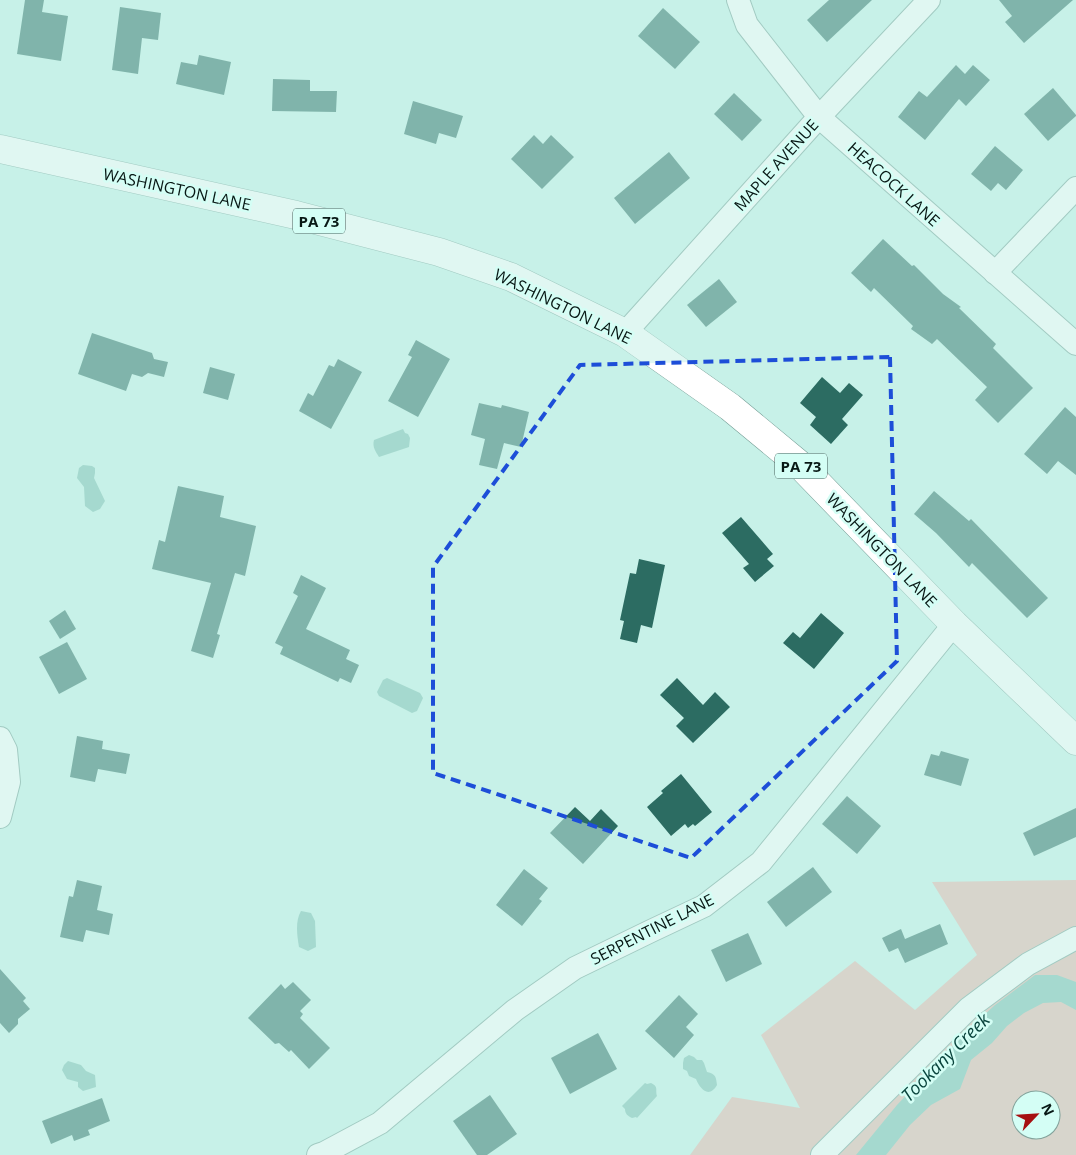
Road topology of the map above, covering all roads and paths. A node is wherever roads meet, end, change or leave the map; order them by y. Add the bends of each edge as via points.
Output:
1 (738, 0) edge
2 (929, 0) edge
3 (819, 117) junction
4 (0, 149) edge
5 (1076, 188) edge
6 (995, 273) junction
7 (625, 332) junction
8 (1076, 344) edge
9 (954, 624) junction
10 (0, 738) edge
11 (1076, 741) edge
12 (0, 817) edge
13 (1076, 938) edge
14 (318, 1155) edge
15 (822, 1155) edge

1 - 3 street, HEACOCK LANE via 747,25
2 - 3 street, MAPLE AVENUE
3 - 6 street, HEACOCK LANE
3 - 7 street, MAPLE AVENUE
4 - 7 main road, WASHINGTON LANE / PA 73 via 439,252 511,278
5 - 6 street
6 - 8 street, HEACOCK LANE
7 - 9 main road, WASHINGTON LANE / PA 73 via 730,406 800,465
9 - 11 main road, WASHINGTON LANE / PA 73
9 - 14 street, SERPENTINE LANE via 760,862 704,906 576,968 515,1010 380,1123
10 - 12 street via 6,750 9,782
13 - 15 street via 1028,964 969,1008

